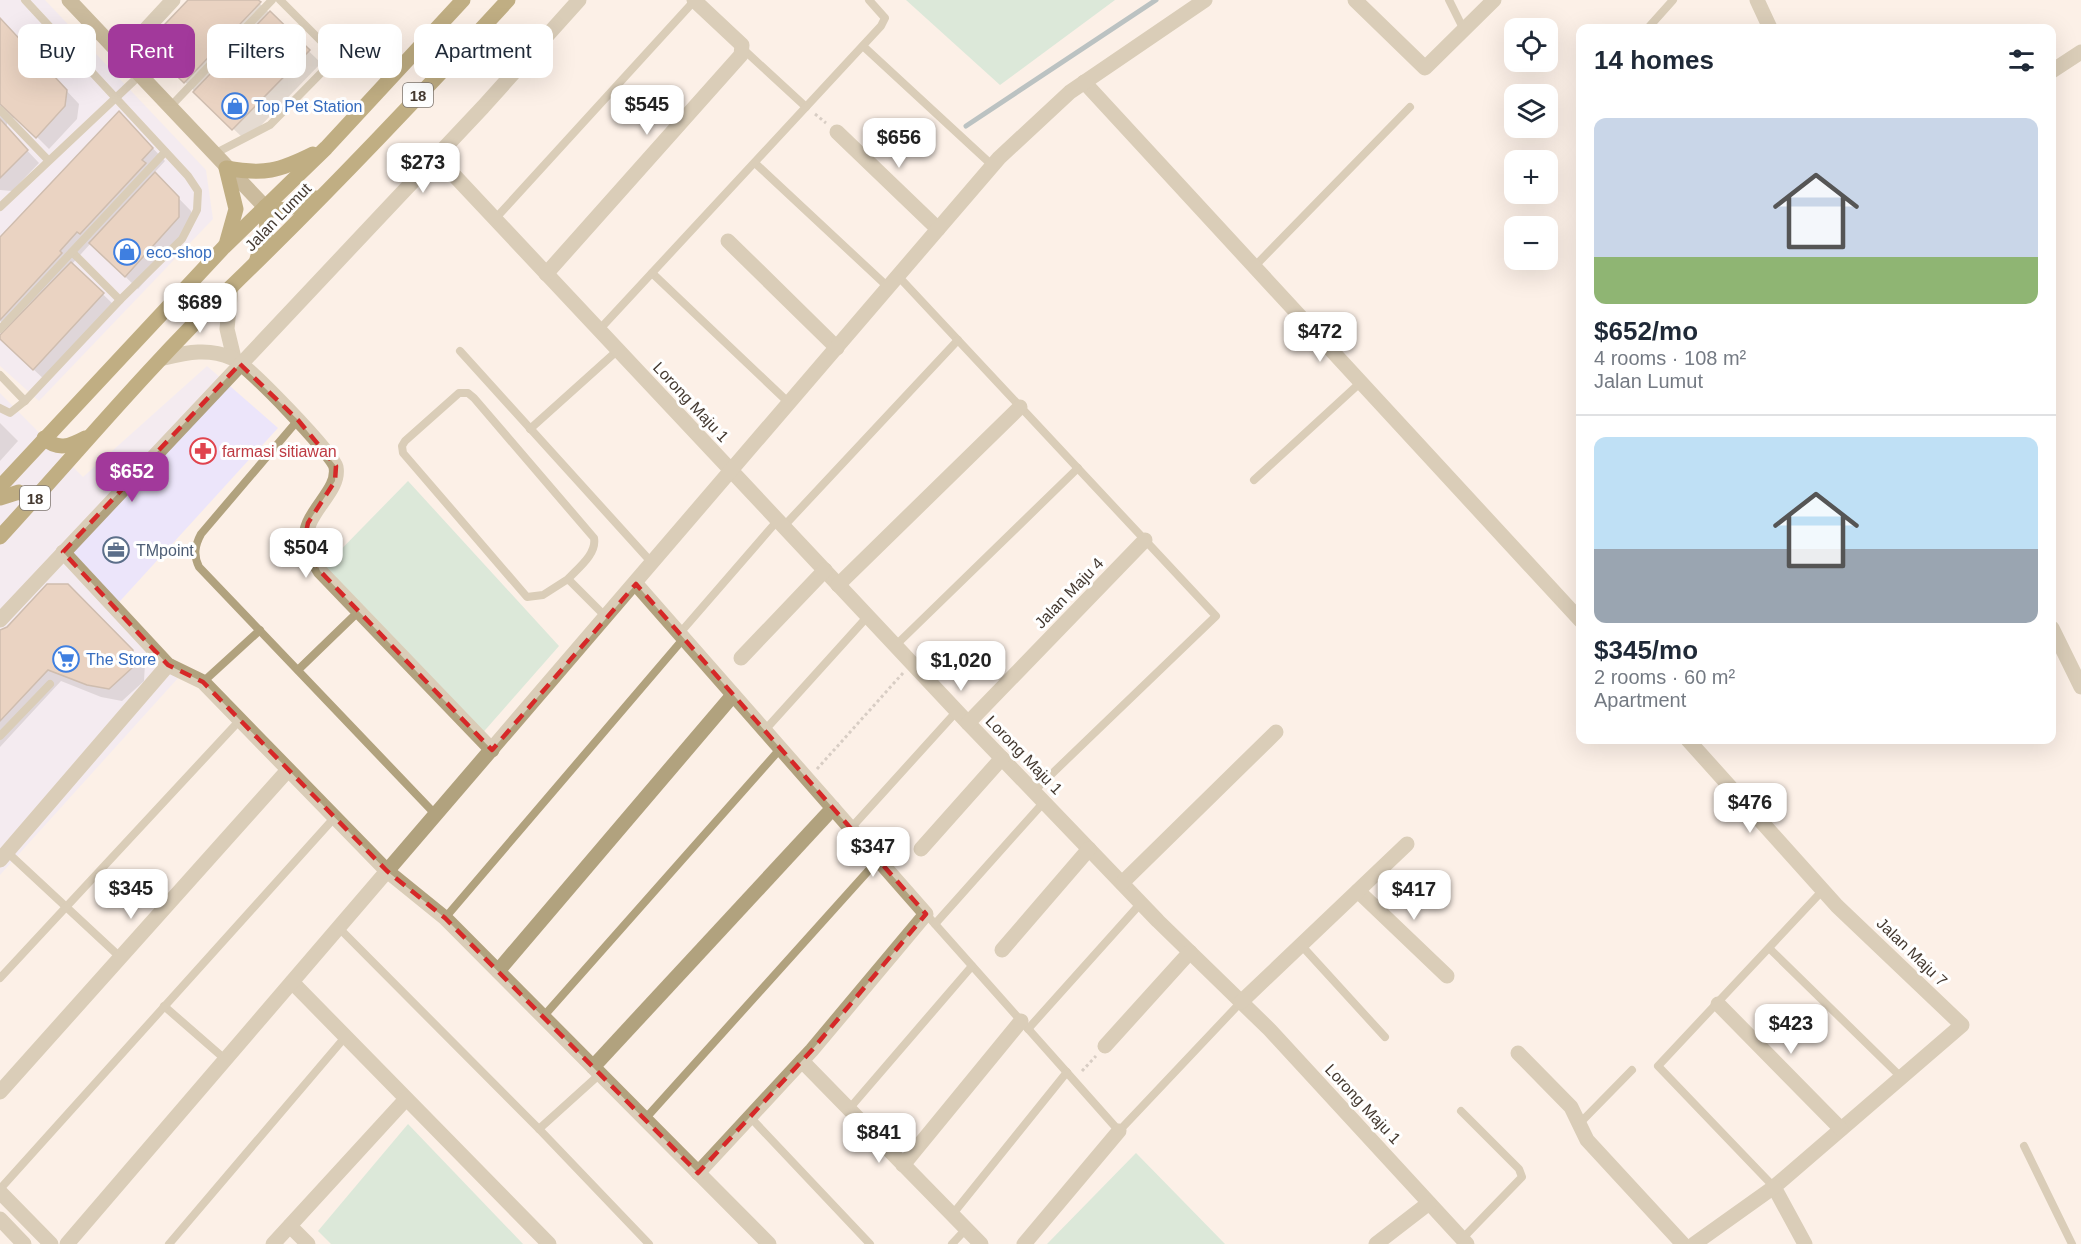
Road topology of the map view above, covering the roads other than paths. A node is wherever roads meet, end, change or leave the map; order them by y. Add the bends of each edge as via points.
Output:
1 (25, 0) edge
2 (69, 0) edge
3 (173, 0) edge
4 (272, 0) edge
5 (280, 0) edge
6 (463, 0) edge
7 (508, 0) edge
8 (579, 0) edge
9 (695, 0) edge
10 (869, 0) edge
11 (1205, 0) edge
12 (1355, 0) edge
13 (1449, 0) edge
14 (1494, 0) edge
15 (1673, 0) edge
16 (1757, 0) edge
17 (151, 24) edge
18 (1652, 24) edge
19 (1768, 24) edge
20 (1464, 30) junction
21 (108, 42) edge
22 (863, 46) junction
23 (743, 49) junction
24 (2081, 52) edge
25 (2056, 68) edge
26 (137, 78) edge
27 (141, 78) edge
28 (1084, 82) junction
29 (116, 99) junction
30 (170, 106) junction
31 (806, 107) junction
32 (1410, 107) dead end
33 (0, 110) edge
34 (837, 132) road end
35 (326, 148) junction
36 (165, 152) junction
37 (214, 154) junction
38 (436, 156) junction
39 (48, 159) junction
40 (755, 163) junction
41 (993, 166) junction
42 (226, 168) junction
43 (329, 190) junction
44 (0, 207) edge
45 (265, 207) junction
46 (495, 219) junction
47 (938, 229) junction
48 (728, 241) dead end
49 (224, 247) junction
50 (72, 252) junction
51 (1254, 267) junction
52 (251, 270) junction
53 (652, 273) junction
54 (546, 274) junction
55 (893, 282) junction
56 (231, 287) junction
57 (120, 300) junction
58 (0, 328) edge
59 (599, 330) junction
60 (958, 340) junction
61 (837, 348) junction
62 (618, 350) junction
63 (460, 351) dead end
64 (164, 358) junction
65 (237, 361) junction
66 (0, 375) edge
67 (1360, 382) junction
68 (25, 401) junction
69 (789, 403) junction
70 (1020, 406) junction
71 (0, 408) edge
72 (104, 420) junction
73 (298, 420) junction
74 (530, 429) junction
75 (44, 438) junction
76 (1078, 468) junction
77 (731, 471) junction
78 (1254, 480) dead end
79 (0, 486) edge
80 (0, 498) edge
81 (34, 500) junction
82 (781, 523) junction
83 (0, 537) edge
84 (1146, 540) junction
85 (63, 552) junction
86 (653, 564) junction
87 (825, 570) junction
88 (568, 579) junction
89 (636, 584) junction
90 (838, 585) junction
91 (359, 611) junction
92 (868, 616) junction
93 (1576, 616) edge
94 (607, 618) junction
95 (0, 620) edge
96 (260, 630) junction
97 (682, 636) junction
98 (2056, 636) edge
99 (896, 645) junction
100 (741, 658) dead end
101 (168, 665) junction
102 (298, 670) junction
103 (203, 682) junction
104 (50, 684) dead end
105 (2081, 687) edge
106 (733, 695) junction
107 (957, 711) junction
108 (239, 721) junction
109 (968, 723) junction
110 (765, 730) junction
111 (1276, 732) dead end
112 (0, 736) edge
113 (1692, 744) edge
114 (781, 748) junction
115 (492, 750) junction
116 (1002, 758) junction
117 (288, 770) junction
118 (1039, 797) junction
119 (833, 808) junction
120 (436, 815) junction
121 (335, 817) junction
122 (851, 828) junction
123 (1407, 844) dead end
124 (921, 849) dead end
125 (1089, 849) junction
126 (3, 855) edge
127 (878, 860) junction
128 (387, 871) junction
129 (1122, 883) junction
130 (1358, 891) junction
131 (1823, 891) junction
132 (1141, 903) junction
133 (66, 906) junction
134 (445, 918) junction
135 (931, 919) junction
136 (339, 928) junction
137 (1301, 945) junction
138 (1770, 948) junction
139 (1002, 950) dead end
140 (1190, 952) junction
141 (120, 957) junction
142 (972, 966) junction
143 (498, 971) junction
144 (1447, 976) dead end
145 (0, 978) edge
146 (292, 982) junction
147 (1241, 1002) junction
148 (1718, 1004) junction
149 (164, 1006) junction
150 (543, 1017) junction
151 (1025, 1025) junction
152 (346, 1036) junction
153 (1385, 1037) dead end
154 (1105, 1046) road end
155 (1518, 1053) dead end
156 (226, 1060) junction
157 (802, 1061) junction
158 (596, 1070) junction
159 (1632, 1070) dead end
160 (1067, 1072) junction
161 (1902, 1077) junction
162 (0, 1092) edge
163 (406, 1099) junction
164 (849, 1110) junction
165 (1461, 1111) dead end
166 (750, 1117) junction
167 (645, 1119) junction
168 (1580, 1123) junction
169 (539, 1128) junction
170 (1841, 1129) junction
171 (1119, 1131) junction
172 (2024, 1146) dead end
173 (903, 1165) junction
174 (698, 1173) junction
175 (1774, 1187) junction
176 (0, 1190) edge
177 (1429, 1203) junction
178 (952, 1215) junction
179 (0, 1219) edge
180 (290, 1226) junction
181 (966, 1229) junction
182 (1465, 1241) edge
183 (24, 1244) edge
184 (51, 1244) edge
185 (68, 1244) edge
186 (169, 1244) edge
187 (273, 1244) edge
188 (308, 1244) edge
189 (549, 1244) edge
190 (649, 1244) edge
191 (769, 1244) edge
192 (870, 1244) edge
193 (952, 1244) edge
194 (981, 1244) edge
195 (1024, 1244) edge
196 (1376, 1244) edge
197 (1683, 1244) edge
198 (1694, 1244) edge
199 (1805, 1244) edge
200 (2072, 1244) edge

1 - 29 lane
2 - 21 street
3 - 17 street
4 - 30 lane
5 - 37 lane via 327,47 330,61 270,125
6 - 35 main road, Jalan Lumut / 18
7 - 43 main road, Jalan Lumut / 18
8 - 38 street
9 - 23 street
9 - 46 lane
10 - 22 lane via 885,18
11 - 28 street
12 - 20 street via 1425,68
13 - 20 lane
14 - 20 street
15 - 18 lane
16 - 19 street
22 - 31 lane
22 - 41 lane
23 - 31 lane
23 - 54 street
24 - 25 street
26 - 29 lane
27 - 30 street
28 - 41 street
28 - 51 street
29 - 36 lane
29 - 39 lane
30 - 37 street
31 - 40 lane
32 - 51 lane
33 - 39 lane
34 - 47 street
35 - 42 main road via 278,171
35 - 45 main road, Jalan Lumut / 18
36 - 50 lane
36 - 57 lane via 198,190 197,210 182,239
37 - 42 street
38 - 46 street, Lorong Maju 1
38 - 65 street
39 - 44 lane
40 - 53 lane
40 - 55 lane
41 - 47 street
42 - 45 street
42 - 49 main road via 236,208
43 - 45 main road via 295,208
43 - 52 main road, Jalan Lumut / 18
45 - 49 main road, Jalan Lumut / 18
45 - 52 main road via 267,228
46 - 54 street, Lorong Maju 1
47 - 55 street
48 - 61 street
49 - 75 main road, Jalan Lumut / 18
50 - 57 lane
50 - 58 lane
51 - 67 street
52 - 56 main road, Jalan Lumut / 18
53 - 59 lane
53 - 69 lane
54 - 59 street, Lorong Maju 1
55 - 60 lane
55 - 61 street
56 - 64 main road, Jalan Lumut / 18
56 - 65 street via 227,329
57 - 68 lane
59 - 62 street, Lorong Maju 1
60 - 70 lane
60 - 82 lane
61 - 69 street
62 - 74 lane
62 - 77 street, Lorong Maju 1
63 - 74 lane
64 - 65 street via 202,351
64 - 72 main road, Jalan Lumut / 18
65 - 73 street
65 - 85 street
66 - 68 lane
67 - 78 lane
67 - 93 street
68 - 71 lane via 10,413
69 - 77 street
70 - 76 lane
70 - 90 street
72 - 75 main road via 89,436 72,445 62,447
72 - 81 main road, Jalan Lumut / 18
73 - 91 street via 336,466 334,481 308,523 307,549 320,571
73 - 96 lane via 196,543 199,567
74 - 86 lane
75 - 79 main road, Jalan Lumut / 18
76 - 84 lane
76 - 99 lane
77 - 82 street, Lorong Maju 1
77 - 86 street
80 - 81 main road via 19,492
81 - 83 main road, Jalan Lumut / 18
82 - 87 street, Lorong Maju 1
82 - 97 lane
84 - 109 street, Jalan Maju 4
84 - 118 lane via 1216,616
85 - 95 street
85 - 101 street
86 - 89 street
87 - 90 street, Lorong Maju 1
87 - 100 street
88 - 88 lane via 590,554 594,538 474,398 459,393 405,441 403,453 527,597 543,596
88 - 94 lane
89 - 94 street
89 - 97 street
90 - 92 street, Lorong Maju 1
91 - 102 lane
91 - 115 street
92 - 99 street, Lorong Maju 1
92 - 110 lane
94 - 115 street
96 - 102 lane
96 - 103 lane
97 - 106 street
97 - 134 lane
98 - 105 street
99 - 107 street, Lorong Maju 1
101 - 103 street
101 - 126 street
102 - 120 lane
103 - 108 street
104 - 112 lane
106 - 110 street
106 - 143 street
107 - 109 street, Lorong Maju 1
107 - 122 lane
108 - 117 street
108 - 133 lane
109 - 116 street, Lorong Maju 1
110 - 114 street
111 - 129 street
113 - 131 street, Jalan Maju 7
114 - 119 street
114 - 150 lane
115 - 120 street
116 - 118 street, Lorong Maju 1
116 - 124 street
117 - 121 street
117 - 141 street
118 - 125 street, Lorong Maju 1
118 - 135 lane
119 - 122 street
119 - 158 street
120 - 128 street
121 - 128 street
121 - 149 lane
122 - 127 street
123 - 130 street
125 - 129 street, Lorong Maju 1
125 - 139 street
126 - 133 lane
127 - 135 street
127 - 167 lane
128 - 134 street
128 - 136 street
129 - 132 street, Lorong Maju 1
130 - 137 street
130 - 144 street
131 - 138 lane
131 - 161 street, Jalan Maju 7 via 1962,1025
132 - 140 street, Lorong Maju 1
132 - 151 lane
133 - 141 lane
133 - 145 lane
134 - 143 street
135 - 142 lane
135 - 157 street
136 - 146 street
136 - 169 lane
137 - 147 street
137 - 153 lane
138 - 148 lane
138 - 161 lane
140 - 147 street, Lorong Maju 1
140 - 154 street
141 - 162 street
142 - 151 lane
142 - 164 lane
143 - 150 street
146 - 152 street
146 - 156 street
147 - 171 lane
147 - 177 street, Lorong Maju 1
148 - 170 street
148 - 175 lane via 1658,1066
149 - 156 lane
149 - 176 lane
150 - 158 street
151 - 160 lane
151 - 173 street
152 - 163 street
152 - 186 lane
155 - 168 street via 1571,1107
156 - 185 street
157 - 164 street
157 - 166 street
158 - 167 street
158 - 169 lane
159 - 168 lane
160 - 171 lane
160 - 178 lane
161 - 170 street
163 - 180 street
163 - 189 street
164 - 173 street
165 - 182 lane via 1519,1169 1522,1177
166 - 174 street
166 - 192 lane
167 - 174 street
168 - 197 street via 1587,1140
169 - 190 lane
170 - 175 street
171 - 195 street
172 - 200 lane
173 - 178 street
174 - 191 street
175 - 198 street
175 - 199 street
176 - 184 street
177 - 182 street, Lorong Maju 1
177 - 196 street
178 - 181 street
179 - 183 street
180 - 187 street
180 - 188 street
181 - 193 lane
181 - 194 street

